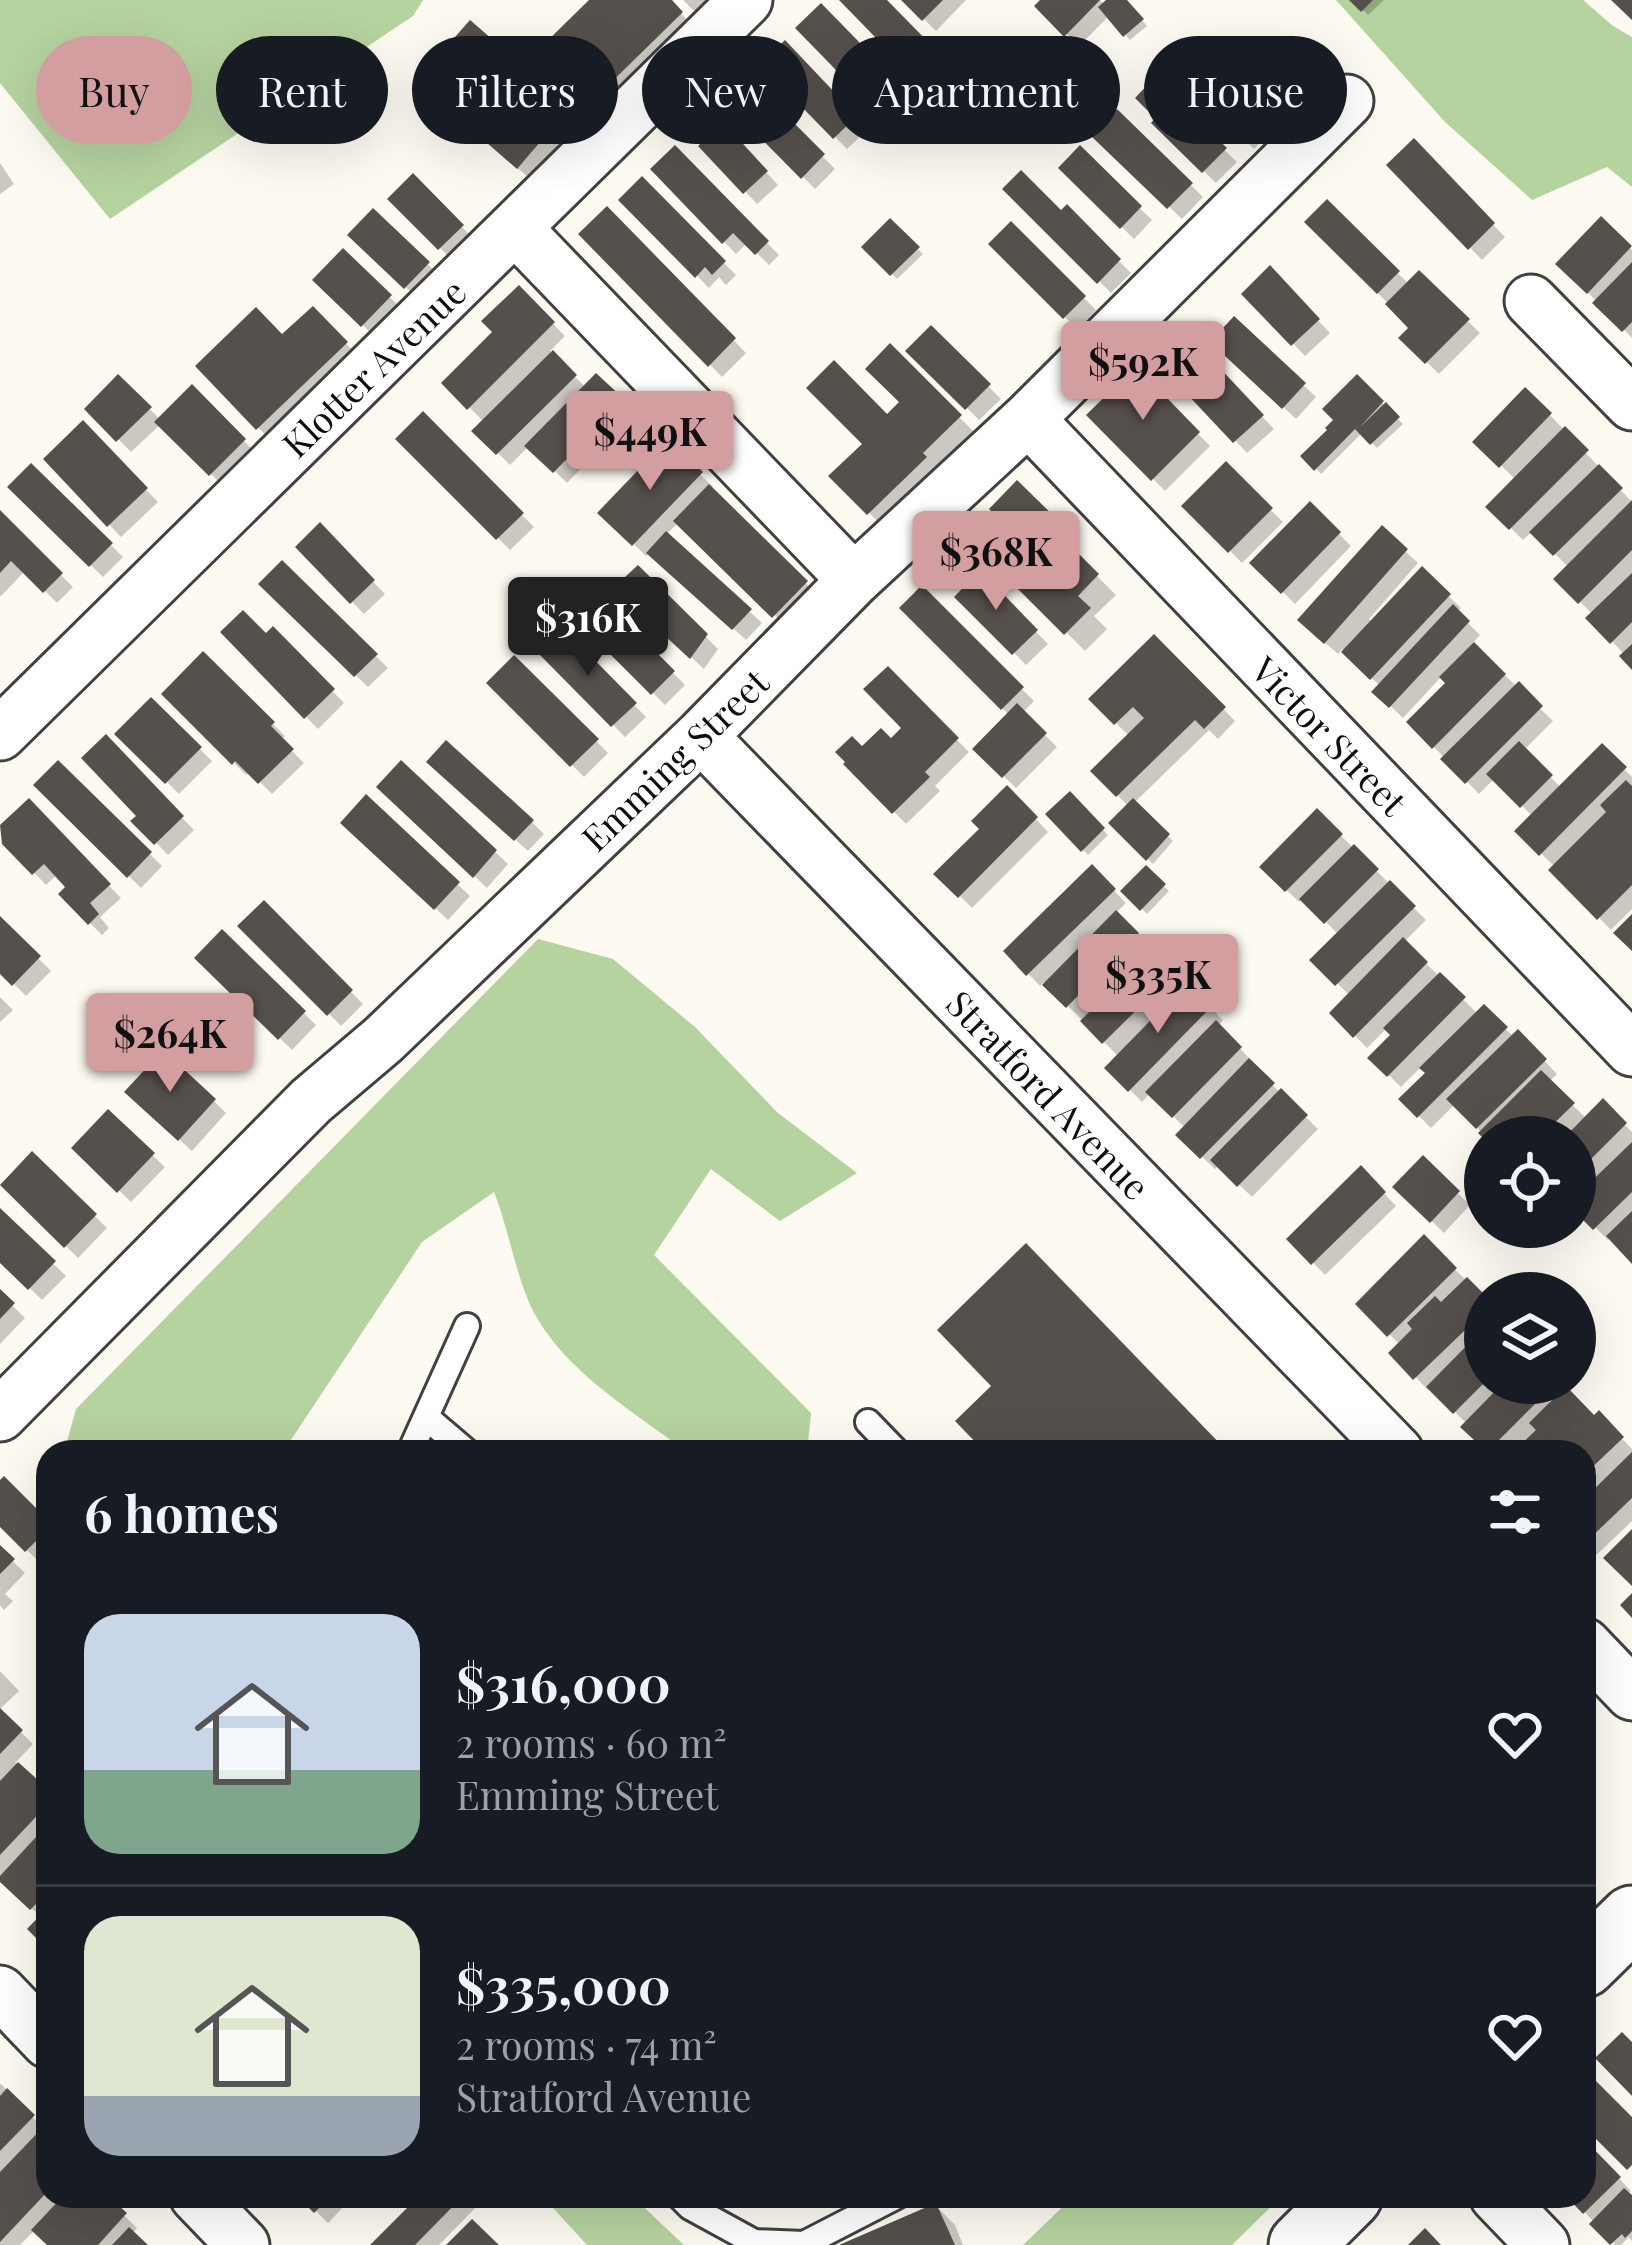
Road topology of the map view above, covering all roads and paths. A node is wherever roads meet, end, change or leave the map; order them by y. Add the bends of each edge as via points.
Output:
1 (746, 0) edge
2 (1304, 144) edge
3 (515, 229) junction
4 (1531, 301) dead end
5 (1632, 404) edge
6 (1028, 419) junction
7 (854, 580) junction
8 (0, 734) edge
9 (700, 736) junction
10 (1632, 1050) edge
11 (467, 1326) dead end
12 (0, 1415) edge
13 (426, 1417) junction
14 (868, 1422) dead end
15 (415, 1440) edge
16 (453, 1440) edge
17 (885, 1440) edge
18 (1385, 1440) edge
19 (1596, 1656) edge
20 (1632, 1694) edge
21 (1632, 1918) edge
22 (1596, 1953) edge
23 (0, 1991) edge
24 (36, 2029) edge
25 (208, 2208) edge
26 (692, 2208) edge
27 (873, 2208) edge
28 (1338, 2208) edge
29 (1508, 2208) edge
30 (243, 2245) edge
31 (1301, 2245) edge
32 (1543, 2245) edge

1 - 3 street, Klotter Avenue
2 - 6 street, Emming Street
3 - 7 street
3 - 8 street, Klotter Avenue
4 - 5 street
6 - 7 street, Emming Street
6 - 10 street, Victor Street
7 - 9 street, Emming Street
9 - 12 street, Emming Street via 310,1101
9 - 18 street, Stratford Avenue
11 - 13 lane
13 - 15 lane
13 - 16 lane
14 - 17 lane
19 - 20 street
21 - 22 street
23 - 24 street
25 - 30 street
26 - 27 lane via 754,2242 804,2244
28 - 31 street
29 - 32 street

